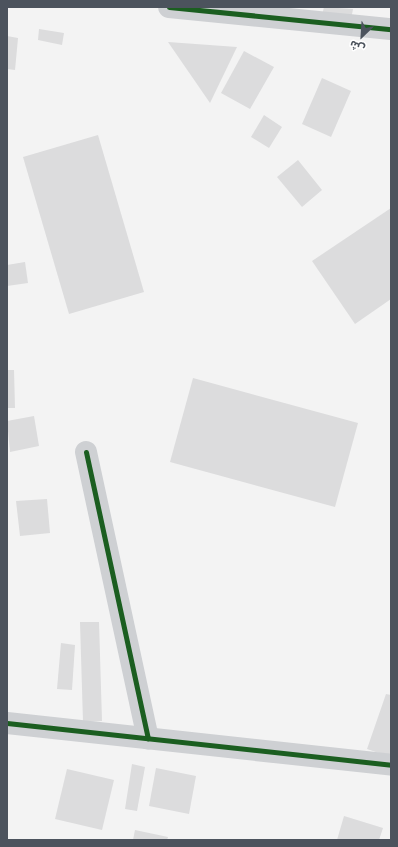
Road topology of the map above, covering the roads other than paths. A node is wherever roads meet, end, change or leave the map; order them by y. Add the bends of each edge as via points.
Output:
1 (169, 7) edge
2 (391, 28) edge
3 (86, 452) dead end
4 (7, 723) edge
5 (148, 738) junction
6 (391, 764) edge

1 - 2 street
3 - 5 street
4 - 5 street
5 - 6 street

